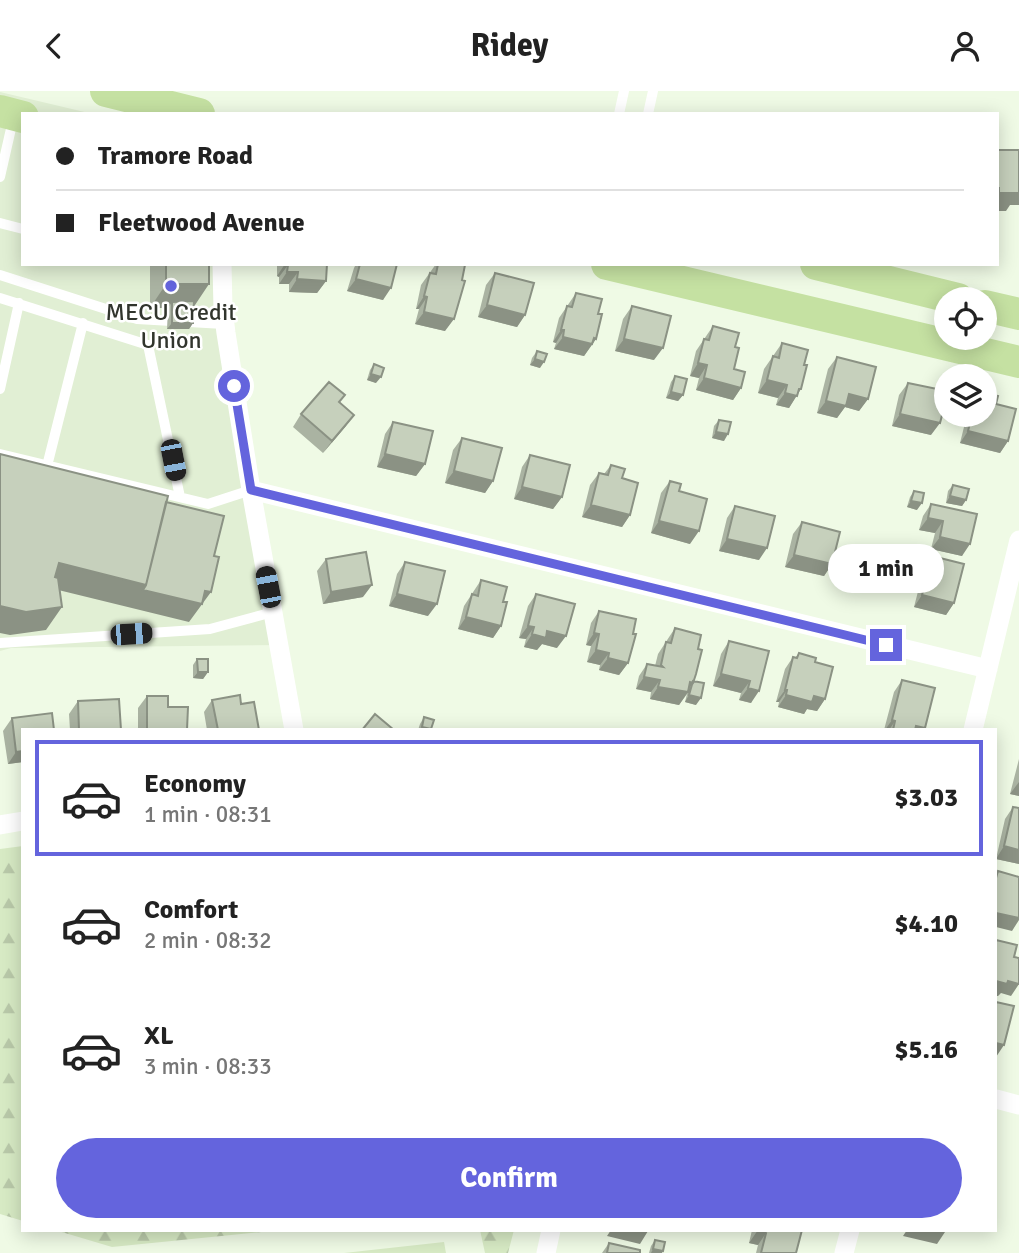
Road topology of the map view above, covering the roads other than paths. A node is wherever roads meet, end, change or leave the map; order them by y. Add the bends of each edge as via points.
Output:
1 (106, 91) edge
2 (624, 91) edge
3 (653, 91) edge
4 (190, 112) edge
5 (619, 112) edge
6 (648, 112) edge
7 (12, 115) edge
8 (0, 177) edge
9 (0, 223) edge
10 (21, 228) edge
11 (222, 266) edge
12 (615, 266) edge
13 (824, 266) edge
14 (0, 275) edge
15 (934, 293) edge
16 (0, 298) edge
17 (19, 303) junction
18 (997, 309) edge
19 (1019, 314) edge
20 (83, 323) junction
21 (225, 324) junction
22 (1019, 362) edge
23 (0, 389) edge
24 (0, 454) edge
25 (47, 466) junction
26 (251, 490) junction
27 (180, 497) junction
28 (1019, 540) edge
29 (273, 612) junction
30 (0, 643) edge
31 (988, 669) junction
32 (294, 728) edge
33 (973, 728) edge
34 (21, 821) edge
35 (0, 825) edge
36 (997, 1099) edge
37 (1019, 1105) edge
38 (551, 1232) edge
39 (849, 1232) edge
40 (546, 1253) edge
41 (844, 1253) edge

1 - 4 main road
2 - 5 lane
3 - 6 lane
7 - 8 lane
9 - 10 lane
11 - 21 street
12 - 22 main road
13 - 15 main road
14 - 21 lane via 137,319
16 - 17 lane
17 - 20 lane
17 - 23 lane
18 - 19 main road
20 - 25 lane
20 - 27 lane via 148,345
21 - 26 street
24 - 25 lane
25 - 27 lane
26 - 27 lane via 208,504
26 - 29 street
26 - 31 street
28 - 31 street
29 - 30 lane via 210,629
29 - 32 street
31 - 33 street
34 - 35 street
36 - 37 street
38 - 40 street
39 - 41 street

